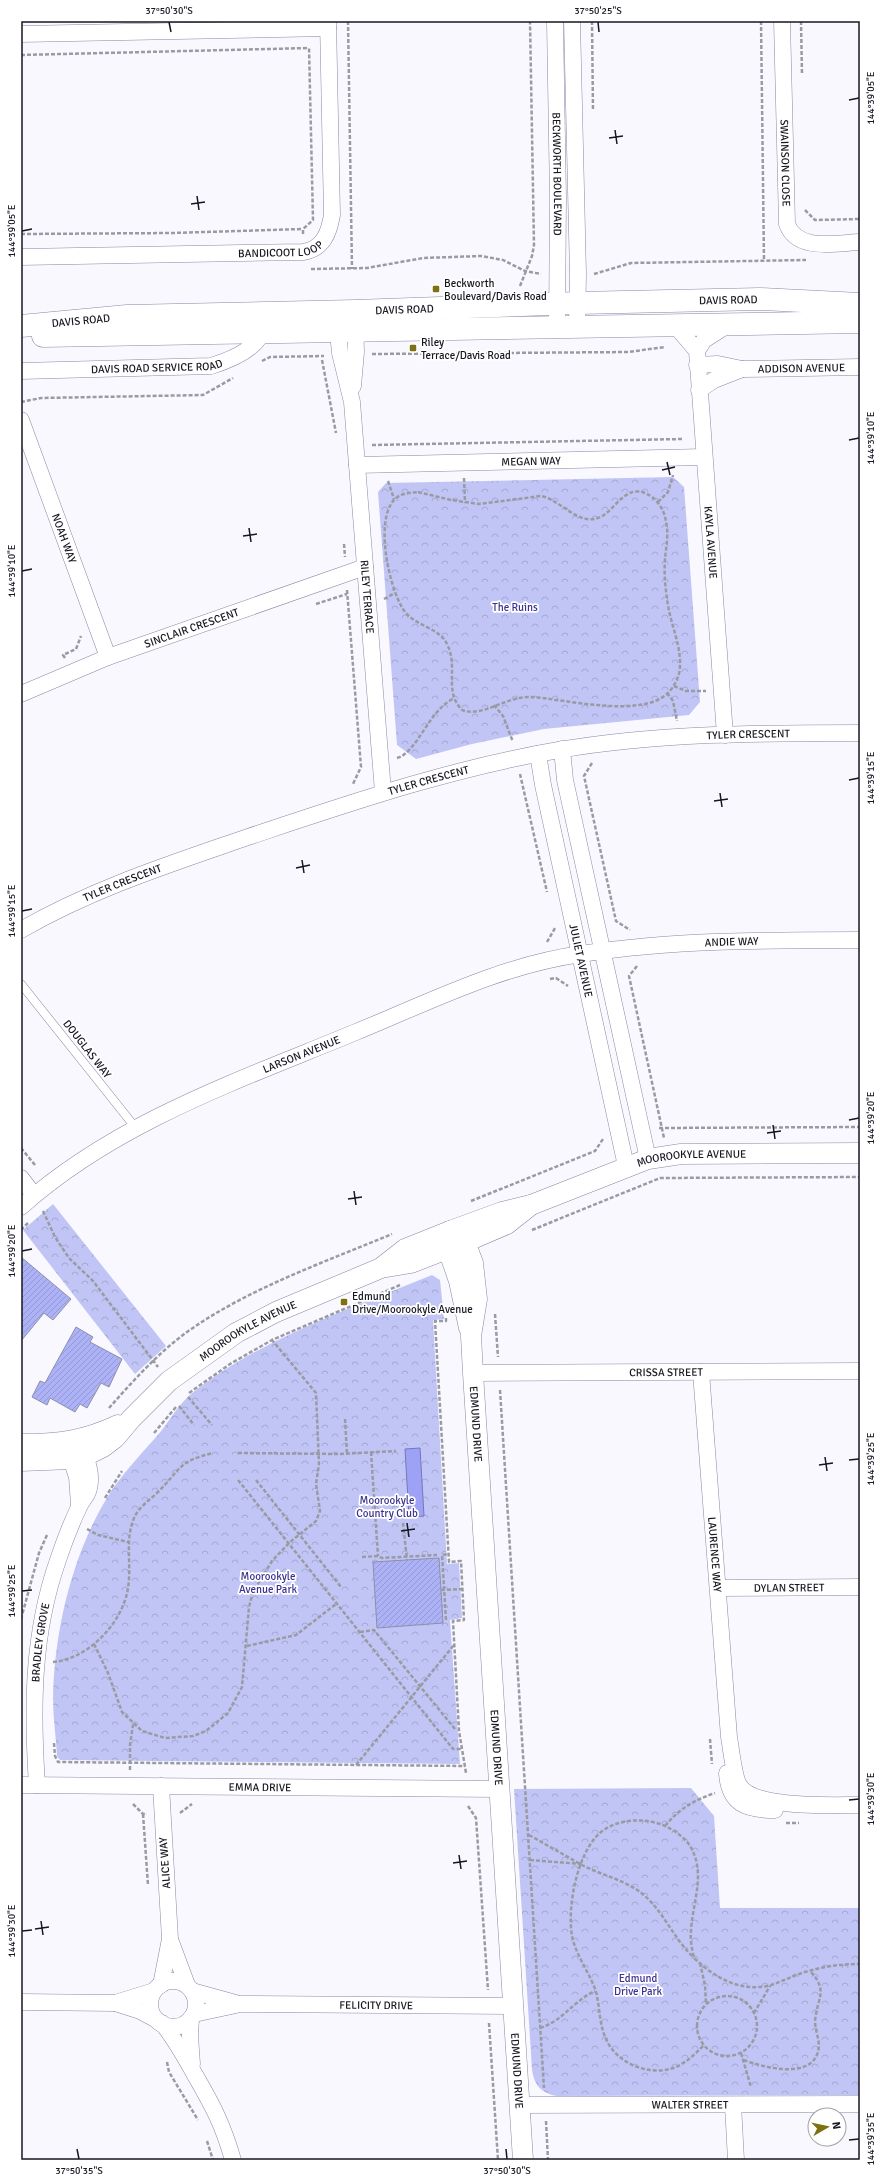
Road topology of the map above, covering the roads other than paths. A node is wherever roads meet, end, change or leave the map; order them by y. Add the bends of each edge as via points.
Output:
1 (555, 21) edge
2 (572, 21) edge
3 (782, 21) edge
4 (328, 25) edge
5 (21, 34) edge
6 (860, 242) edge
7 (21, 257) edge
8 (568, 303) junction
9 (860, 304) edge
10 (860, 322) edge
11 (264, 323) junction
12 (731, 323) junction
13 (675, 325) junction
14 (21, 326) edge
15 (567, 327) junction
16 (347, 332) junction
17 (21, 335) edge
18 (697, 358) junction
19 (860, 368) edge
20 (742, 369) junction
21 (23, 374) edge
22 (699, 390) junction
23 (21, 420) edge
24 (704, 457) junction
25 (357, 465) junction
26 (364, 567) junction
27 (108, 657) junction
28 (21, 694) edge
29 (860, 733) edge
30 (725, 735) junction
31 (562, 749) junction
32 (538, 754) junction
33 (383, 792) junction
34 (21, 930) edge
35 (860, 940) edge
36 (604, 951) junction
37 (580, 954) junction
38 (21, 984) edge
39 (135, 1127) junction
40 (860, 1153) edge
41 (648, 1158) junction
42 (626, 1166) junction
43 (21, 1178) edge
44 (34, 1194) junction
45 (21, 1206) edge
46 (454, 1241) junction
47 (860, 1371) edge
48 (701, 1372) junction
49 (473, 1373) junction
50 (21, 1444) edge
51 (78, 1452) junction
52 (21, 1460) edge
53 (860, 1587) edge
54 (718, 1588) junction
55 (21, 1785) edge
56 (37, 1785) junction
57 (161, 1786) junction
58 (499, 1789) junction
59 (860, 1805) edge
60 (170, 1939) junction
61 (157, 1988) junction
62 (190, 1988) junction
63 (21, 2002) edge
64 (116, 2003) junction
65 (239, 2004) junction
66 (514, 2006) junction
67 (192, 2016) junction
68 (159, 2021) junction
69 (192, 2070) junction
70 (860, 2104) edge
71 (733, 2105) junction
72 (519, 2106) junction
73 (232, 2160) edge
74 (523, 2160) edge
75 (736, 2160) edge

1 - 8 street, BECKWORTH BOULEVARD via 557,274
2 - 8 street, BECKWORTH BOULEVARD via 578,274
3 - 6 street, SWAINSON CLOSE via 787,224 794,235 809,243
4 - 5 street, BANDICOOT LOOP via 309,29
4 - 7 street, BANDICOOT LOOP via 331,220 323,242 310,251 303,252
8 - 9 main road, DAVIS ROAD via 760,299
8 - 15 street, BECKWORTH BOULEVARD
8 - 16 main road, DAVIS ROAD via 520,305
10 - 12 main road, DAVIS ROAD
11 - 14 main road, DAVIS ROAD via 127,316
11 - 16 main road, DAVIS ROAD
11 - 17 main road, DAVIS ROAD via 54,336
11 - 21 street, DAVIS ROAD SERVICE ROAD via 258,340 226,361 211,366
12 - 13 main road, DAVIS ROAD
12 - 18 street via 704,340
13 - 15 main road, DAVIS ROAD
13 - 18 street
15 - 16 main road, DAVIS ROAD
16 - 25 street, RILEY TERRACE
18 - 20 street, ADDISON AVENUE
18 - 22 street, KAYLA AVENUE
19 - 20 street, ADDISON AVENUE
20 - 22 street, ADDISON AVENUE via 714,380
22 - 24 street, KAYLA AVENUE
23 - 27 street, NOAH WAY
24 - 25 street, MEGAN WAY
24 - 30 street, KAYLA AVENUE
25 - 26 street, RILEY TERRACE
26 - 27 street, SINCLAIR CRESCENT
26 - 33 street, RILEY TERRACE
27 - 28 street, SINCLAIR CRESCENT
29 - 30 street, TYLER CRESCENT
30 - 31 street, TYLER CRESCENT via 645,739
31 - 32 street, TYLER CRESCENT
31 - 36 street, JULIET AVENUE via 565,780
32 - 33 street, TYLER CRESCENT via 465,769
32 - 37 street, JULIET AVENUE
33 - 34 street, TYLER CRESCENT via 133,877 88,896
35 - 36 street, ANDIE WAY via 733,941
36 - 37 street, LARSON AVENUE
36 - 41 street, JULIET AVENUE
37 - 39 street, LARSON AVENUE via 495,974
37 - 42 street, JULIET AVENUE
38 - 39 lane, DOUGLAS WAY
39 - 44 street, LARSON AVENUE
40 - 41 street, MOOROOKYLE AVENUE via 668,1155
41 - 42 street, MOOROOKYLE AVENUE
42 - 46 street, MOOROOKYLE AVENUE via 531,1205 502,1212
43 - 44 street
44 - 45 street, LARSON AVENUE
46 - 49 street, EDMUND DRIVE via 458,1281 471,1336
46 - 51 street, MOOROOKYLE AVENUE via 405,1250 381,1268 258,1321 215,1346 169,1381 131,1419 95,1436
47 - 48 street, CRISSA STREET
48 - 49 street, CRISSA STREET
48 - 54 street, LAURENCE WAY
49 - 58 street, EDMUND DRIVE
50 - 51 street, MOOROOKYLE AVENUE
51 - 52 street, MOOROOKYLE AVENUE
51 - 56 street, BRADLEY GROVE via 90,1481 88,1493 79,1506 63,1545 47,1594 38,1643 33,1695
53 - 54 street, DYLAN STREET
54 - 59 street, LAURENCE WAY via 729,1737 737,1779 745,1792 761,1800 802,1805
55 - 56 street, EMMA DRIVE
56 - 57 street, EMMA DRIVE
57 - 58 street, EMMA DRIVE
57 - 60 street, ALICE WAY
58 - 66 street, EDMUND DRIVE
60 - 61 street, ALICE WAY
60 - 62 street, ALICE WAY
61 - 62 street via 174,1981
61 - 64 street
61 - 68 street via 151,2006
62 - 65 street, FELICITY DRIVE
62 - 67 street via 196,2002
63 - 64 street
64 - 68 street
65 - 66 street, FELICITY DRIVE
65 - 67 street, FELICITY DRIVE
66 - 72 street, EDMUND DRIVE
67 - 68 street via 180,2025 168,2026
67 - 69 street
68 - 69 street via 175,2039
69 - 73 street via 221,2121
70 - 71 street, WALTER STREET
71 - 72 street, WALTER STREET
71 - 75 street
72 - 74 street, EDMUND DRIVE

